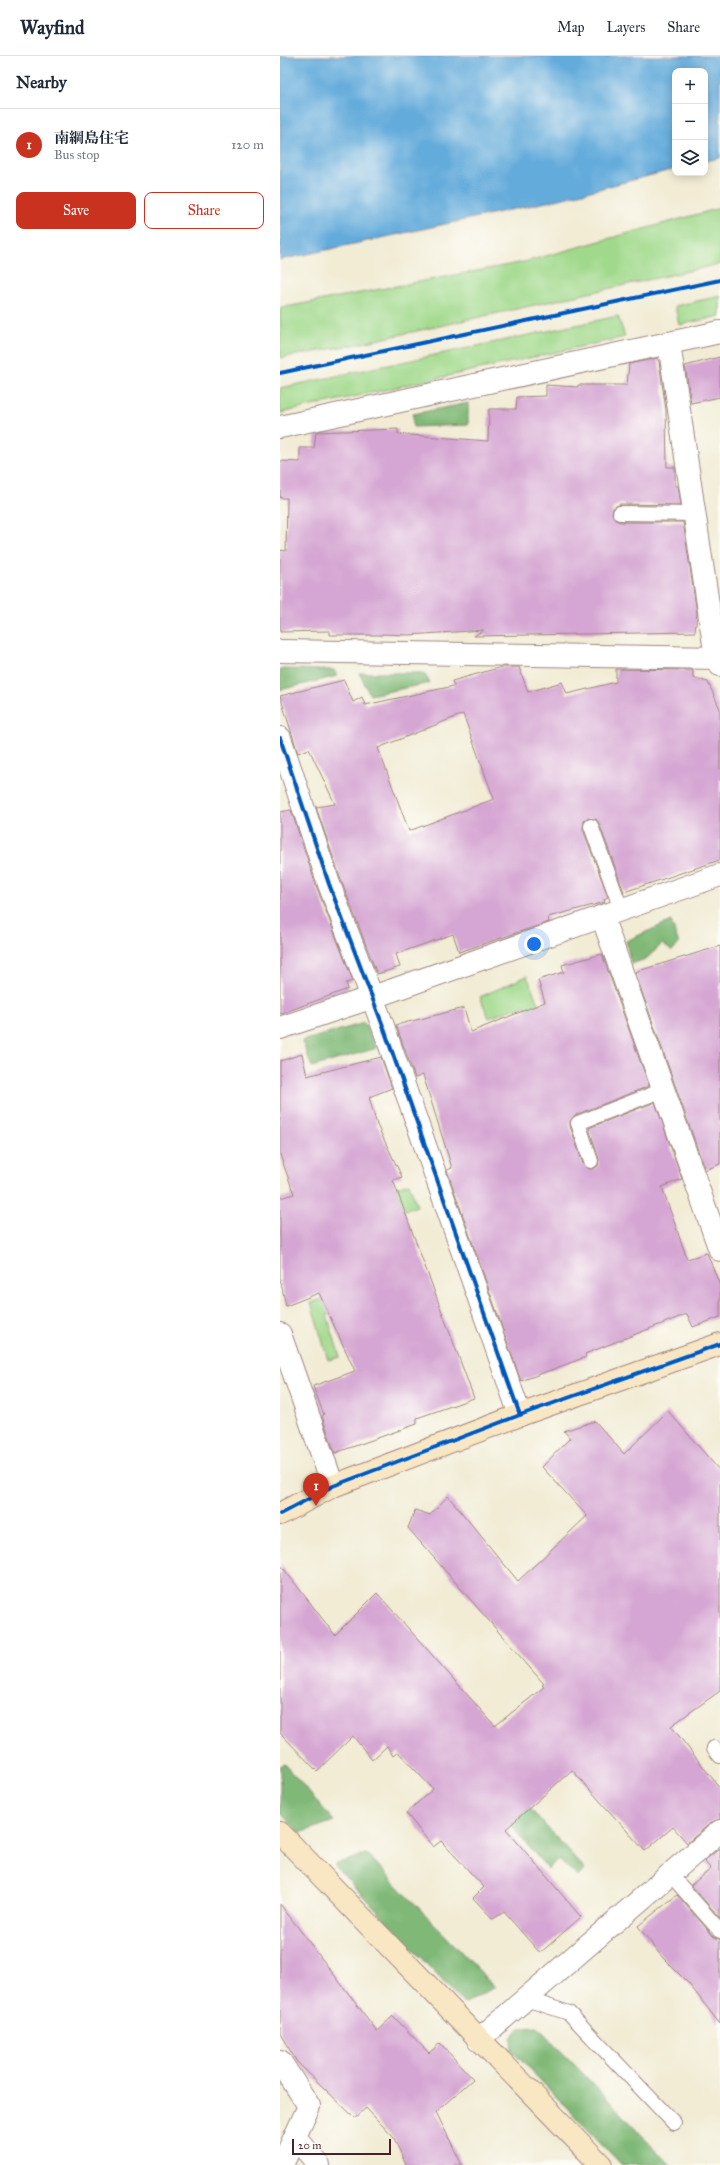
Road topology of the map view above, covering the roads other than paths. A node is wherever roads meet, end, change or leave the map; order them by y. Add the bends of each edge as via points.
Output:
1 (720, 332) edge
2 (669, 343) junction
3 (280, 427) edge
4 (620, 513) dead end
5 (694, 514) junction
6 (280, 651) edge
7 (719, 660) edge
8 (280, 738) edge
9 (591, 826) dead end
10 (720, 875) edge
11 (611, 913) junction
12 (373, 998) junction
13 (280, 1028) edge
14 (663, 1090) junction
15 (591, 1160) dead end
16 (720, 1250) edge
17 (280, 1334) edge
18 (720, 1344) edge
19 (520, 1416) junction
20 (332, 1486) junction
21 (280, 1514) edge
22 (720, 1831) edge
23 (280, 1833) edge
24 (670, 1874) junction
25 (720, 1931) edge
26 (526, 1999) junction
27 (478, 2040) junction
28 (280, 2061) edge
29 (674, 2123) dead end
30 (286, 2149) edge
31 (319, 2165) edge
32 (601, 2165) edge

1 - 2 street
2 - 3 street
2 - 5 street
4 - 5 lane
5 - 7 street
6 - 7 street
8 - 12 street via 329,884
9 - 11 lane
10 - 11 street
11 - 12 street
11 - 14 street
12 - 13 street
12 - 19 street
14 - 15 lane via 578,1123
14 - 16 street
17 - 20 street
18 - 19 street
19 - 20 street
20 - 21 street
22 - 24 street
23 - 27 street via 378,1932
24 - 25 lane
24 - 26 street
26 - 27 street
26 - 29 lane via 569,2013
27 - 32 street
28 - 30 street via 309,2106
30 - 31 street

